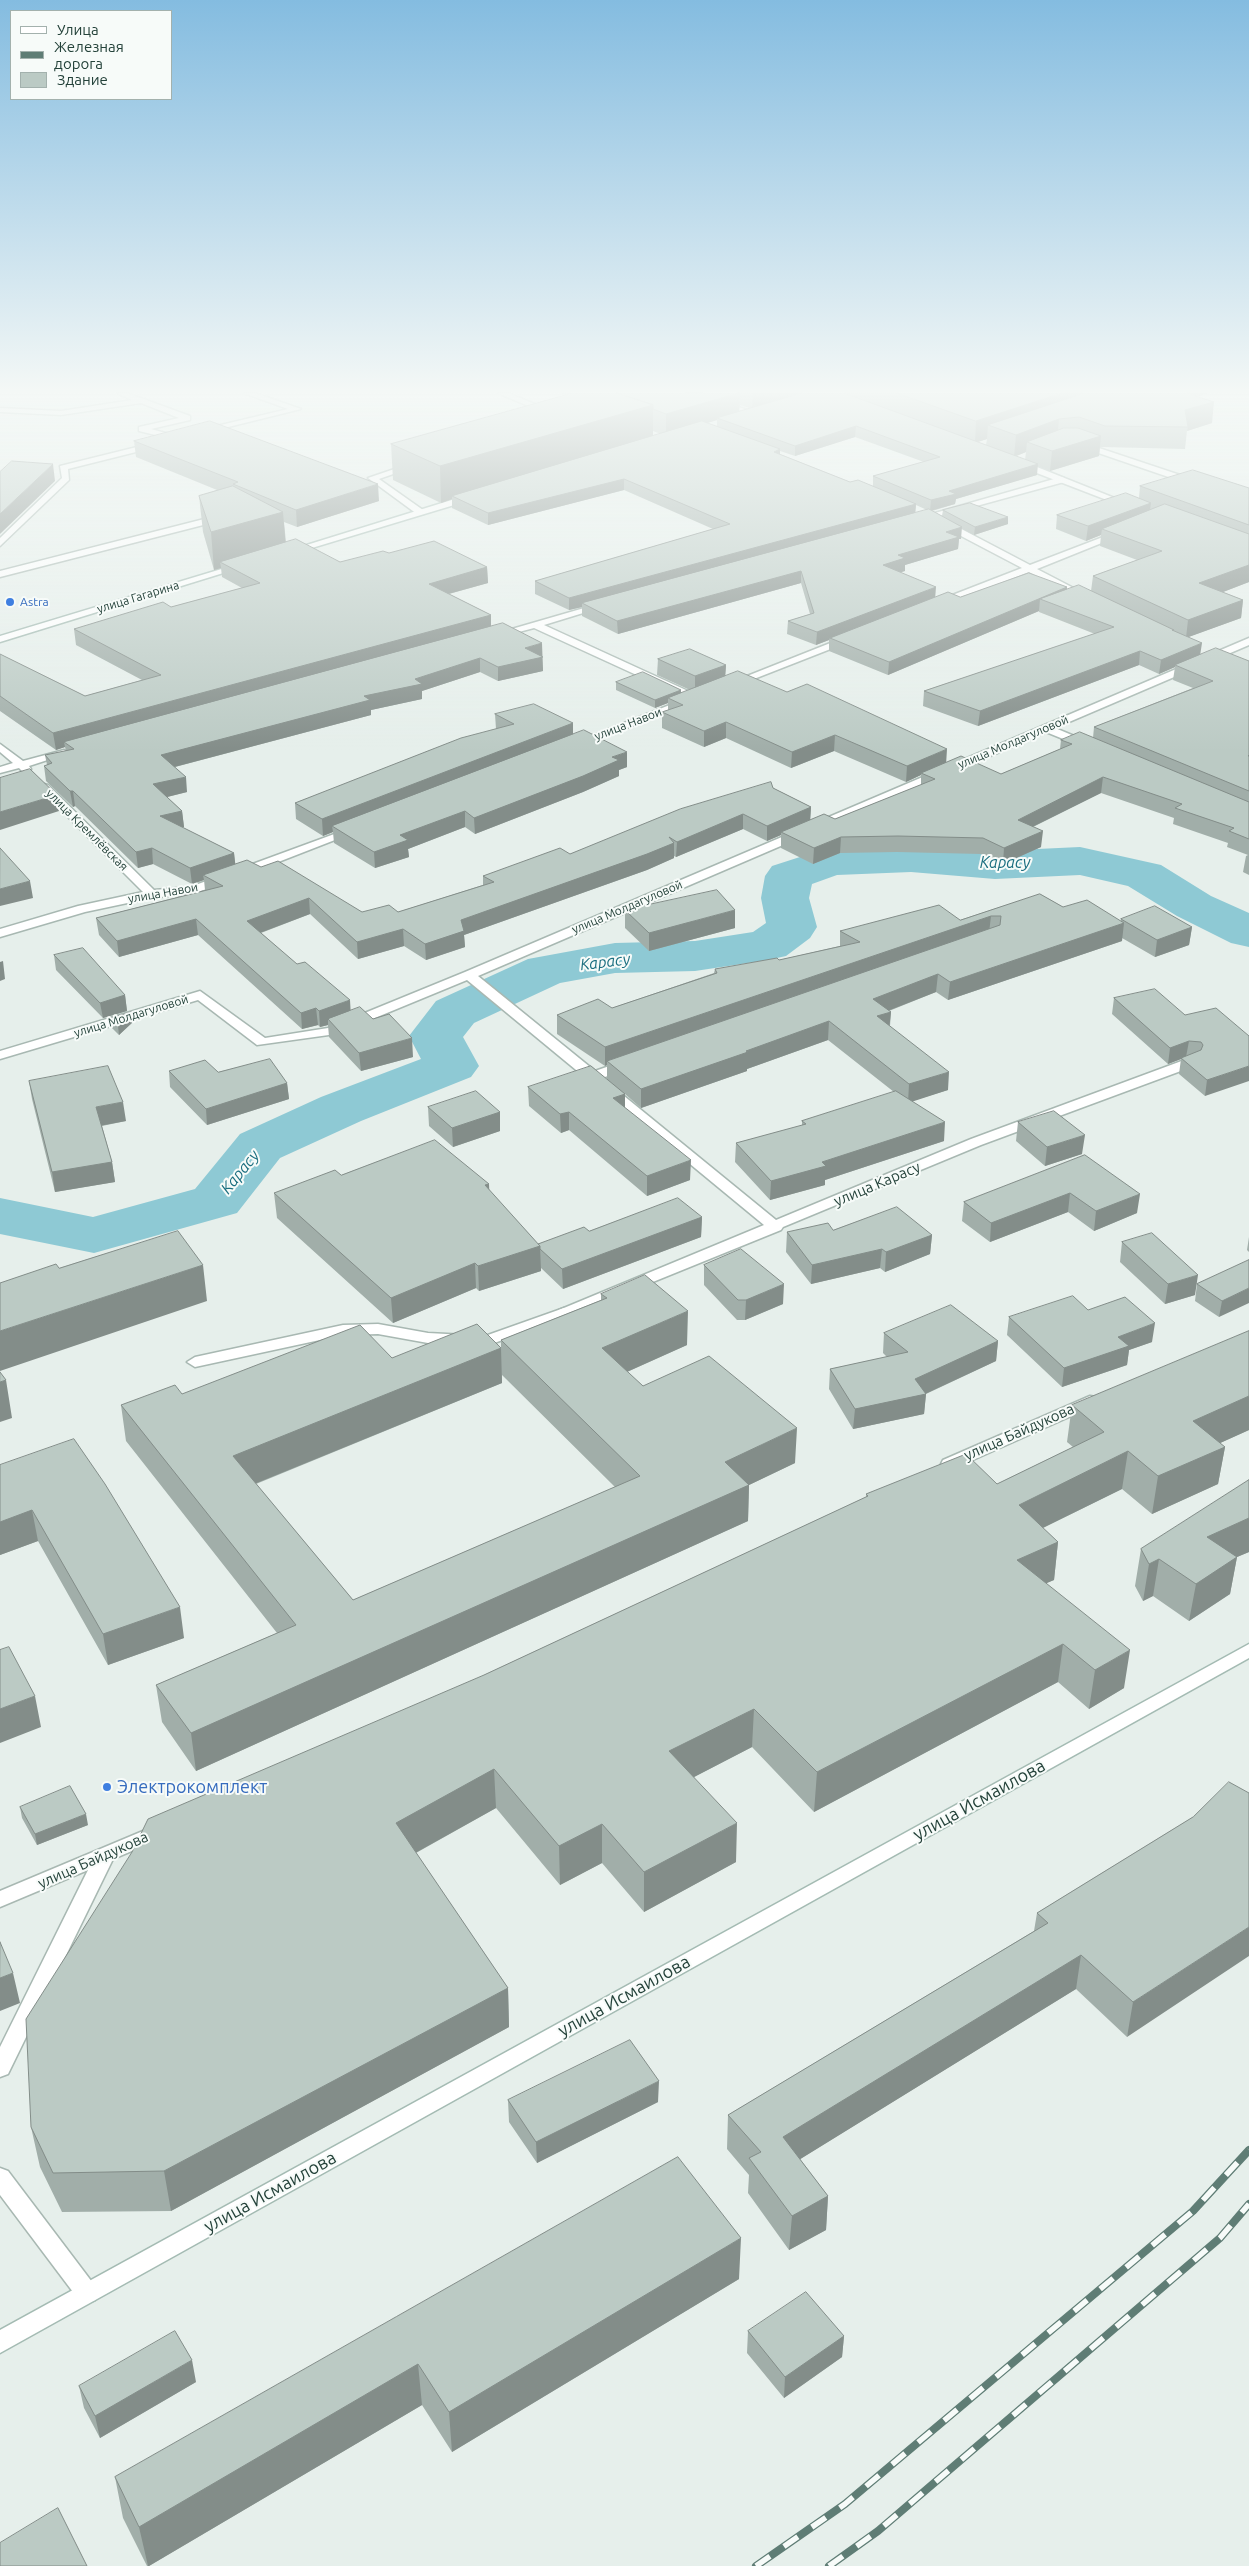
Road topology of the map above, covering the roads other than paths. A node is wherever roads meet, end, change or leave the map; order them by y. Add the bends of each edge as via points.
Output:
1 (31, 513) edge
2 (418, 513) edge
3 (922, 513) edge
4 (941, 513) edge
5 (929, 516) junction
6 (212, 520) edge
7 (910, 521) edge
8 (1126, 531) edge
9 (0, 543) edge
10 (277, 555) edge
11 (248, 564) edge
12 (1028, 569) junction
13 (0, 574) edge
14 (611, 603) edge
15 (1097, 603) edge
16 (926, 608) edge
17 (534, 624) junction
18 (861, 634) edge
19 (486, 637) edge
20 (0, 639) edge
21 (1249, 641) edge
22 (1208, 654) junction
23 (1230, 664) edge
24 (723, 688) edge
25 (1047, 728) junction
26 (0, 747) edge
27 (567, 748) edge
28 (78, 749) edge
29 (1102, 751) edge
30 (21, 765) junction
31 (0, 770) edge
32 (365, 826) edge
33 (151, 894) junction
34 (0, 933) edge
35 (469, 975) junction
36 (0, 1055) edge
37 (641, 1060) edge
38 (1192, 1062) edge
39 (594, 1076) junction
40 (776, 1227) junction
41 (195, 1362) dead end
42 (1103, 1396) edge
43 (929, 1472) edge
44 (1249, 1650) edge
45 (169, 1826) edge
46 (105, 1856) junction
47 (0, 1899) edge
48 (0, 2068) edge
49 (0, 2178) edge
50 (87, 2293) junction
51 (0, 2342) edge

1 - 9 street
2 - 10 street
3 - 5 street
4 - 5 street
5 - 7 street
5 - 12 street
6 - 13 street
8 - 12 street
11 - 20 street, улица Гагарина
12 - 15 street
12 - 16 street
14 - 17 street
17 - 19 street
17 - 27 street, улица Навои via 700,697
18 - 24 street
21 - 22 street, улица Молдагуловой
22 - 23 street
22 - 25 street, улица Молдагуловой
25 - 29 street
25 - 35 street, улица Молдагуловой
26 - 30 street, улица Кремлёвская
28 - 30 street
30 - 31 street
30 - 33 street, улица Кремлёвская
32 - 33 street, улица Навои via 191,890
33 - 34 street, улица Навои via 82,909
35 - 36 street, улица Молдагуловой via 331,1031 262,1042 200,995
35 - 39 street
37 - 39 street
38 - 40 street, улица Карасу via 976,1142
39 - 40 street
40 - 41 street, улица Карасу via 486,1342 428,1338 378,1329 343,1330
42 - 43 street, улица Байдукова
44 - 50 street, улица Исмаилова
45 - 46 street, улица Байдукова
46 - 47 street, улица Байдукова
46 - 48 street
49 - 50 street
50 - 51 street, улица Исмаилова

